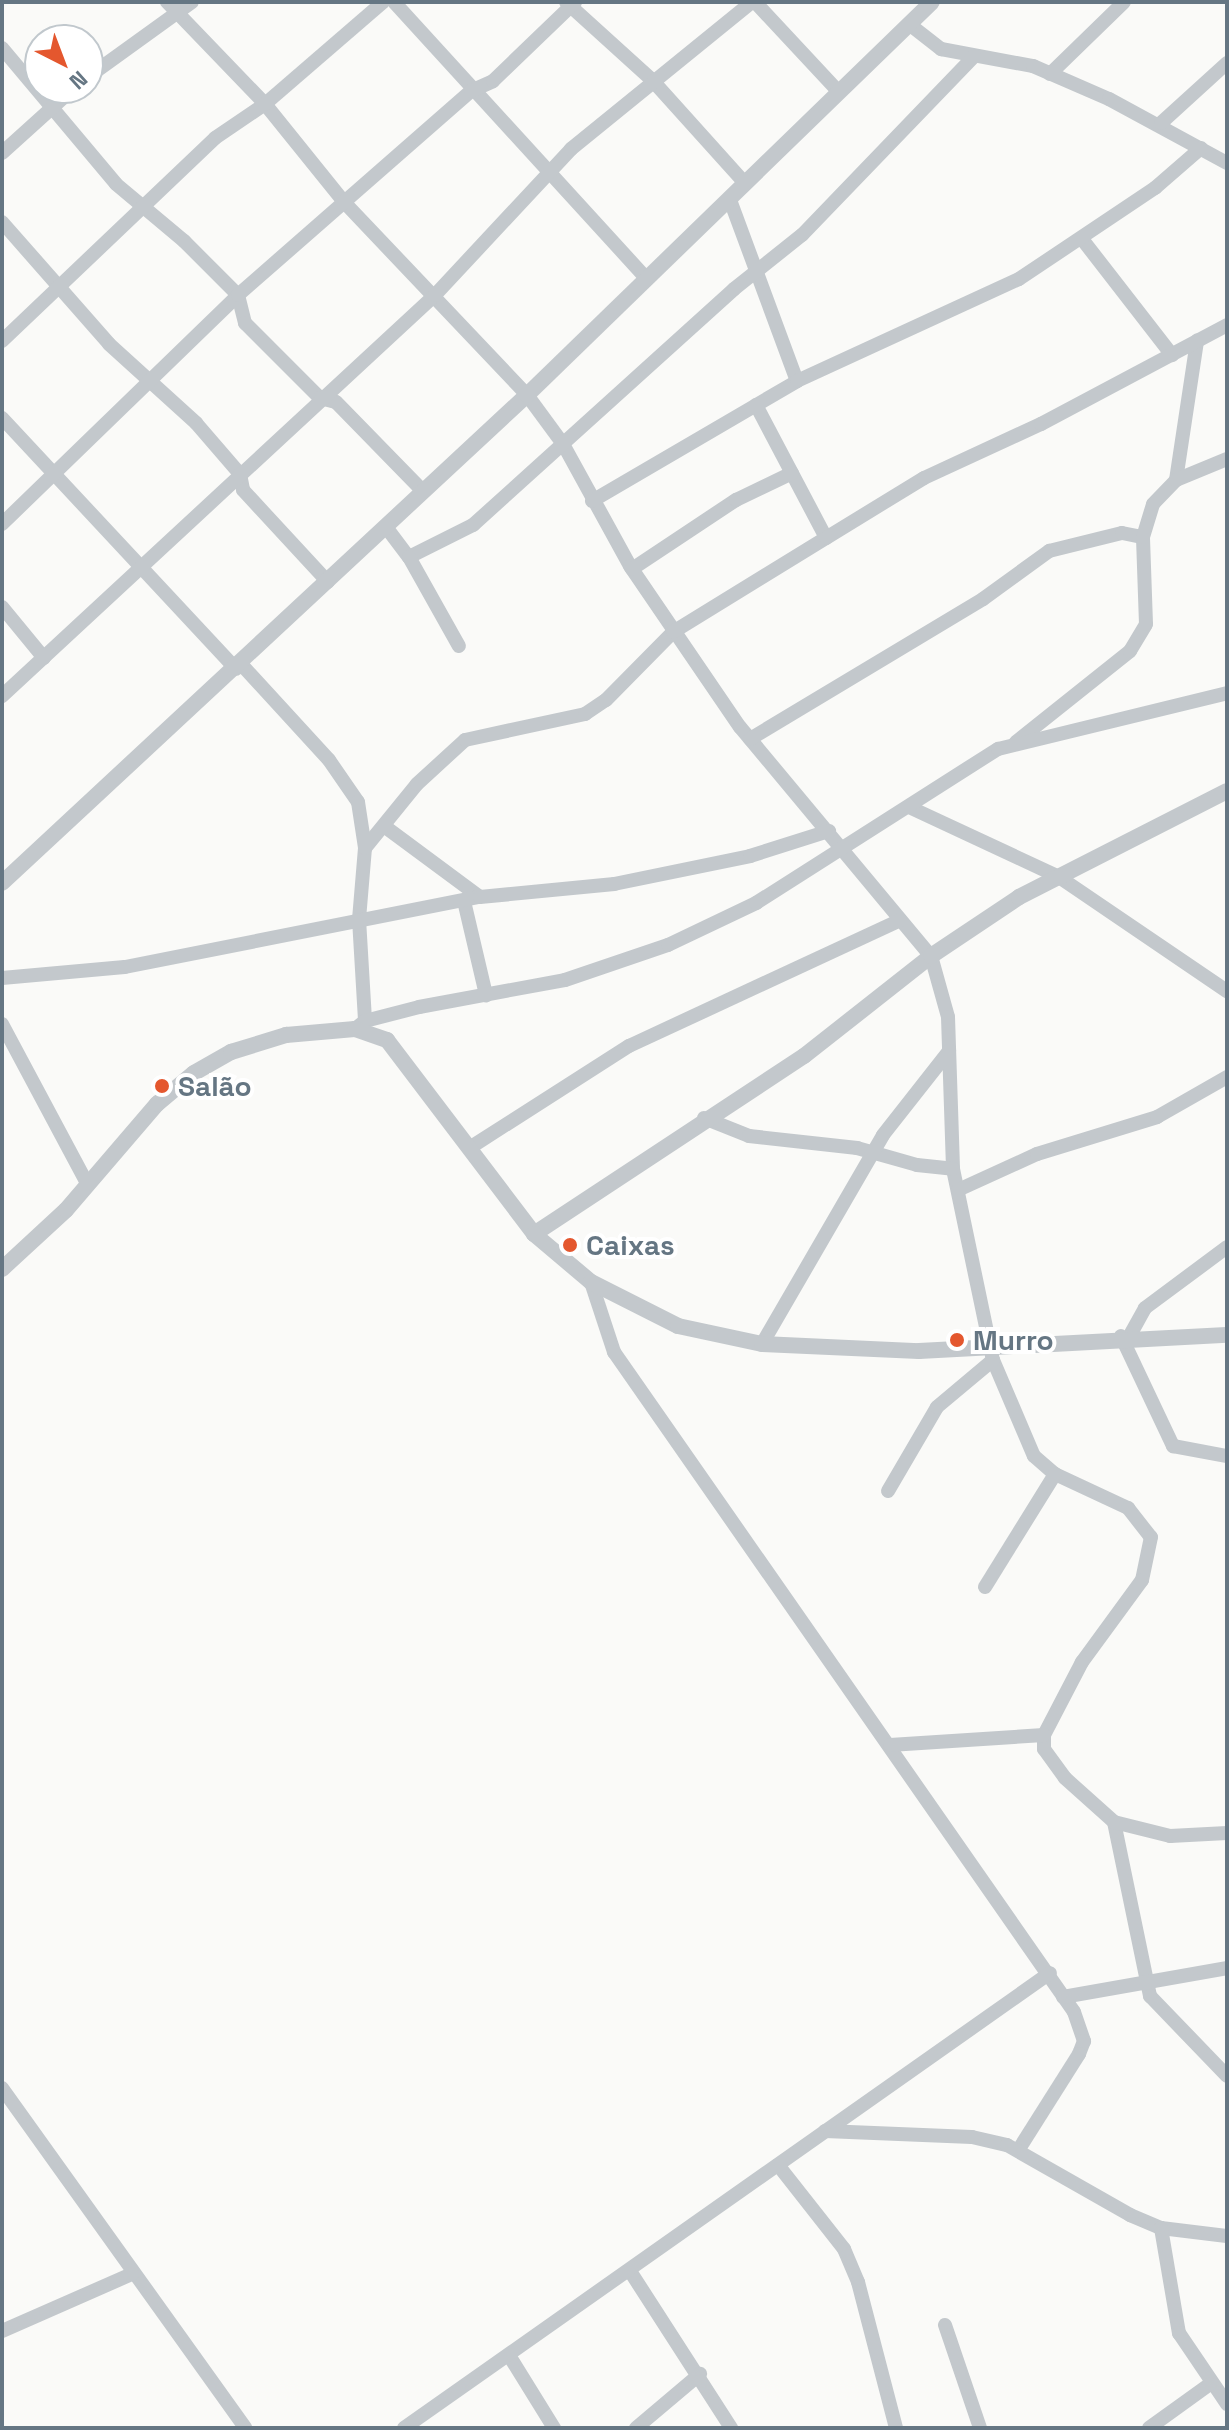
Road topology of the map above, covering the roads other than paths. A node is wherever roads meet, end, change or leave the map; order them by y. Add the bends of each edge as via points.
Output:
1 (192, 2) edge
2 (383, 2) edge
3 (394, 2) edge
4 (754, 2) edge
5 (932, 2) edge
6 (1124, 2) edge
7 (570, 4) edge
8 (170, 6) edge
9 (909, 24) junction
10 (2, 48) edge
11 (974, 56) junction
12 (104, 63) edge
13 (1227, 63) edge
14 (1050, 74) junction
15 (653, 81) junction
16 (471, 91) junction
17 (839, 92) junction
18 (265, 104) junction
19 (53, 105) junction
20 (1161, 123) junction
21 (1201, 148) junction
22 (2, 153) edge
23 (1227, 163) edge
24 (551, 173) junction
25 (745, 183) junction
26 (730, 200) junction
27 (344, 202) junction
28 (143, 204) junction
29 (2, 222) edge
30 (1082, 239) junction
31 (757, 269) junction
32 (647, 279) junction
33 (60, 288) junction
34 (238, 295) junction
35 (435, 295) junction
36 (1227, 325) edge
37 (2, 341) edge
38 (1197, 341) junction
39 (1172, 355) junction
40 (797, 381) junction
41 (152, 384) junction
42 (527, 395) junction
43 (320, 398) junction
44 (756, 405) junction
45 (2, 418) edge
46 (563, 444) junction
47 (1227, 459) edge
48 (792, 473) junction
49 (240, 474) junction
50 (56, 475) junction
51 (1176, 480) junction
52 (423, 491) junction
53 (592, 501) junction
54 (2, 524) edge
55 (386, 527) junction
56 (1143, 537) junction
57 (826, 538) junction
58 (409, 557) junction
59 (142, 564) junction
60 (632, 569) junction
61 (328, 582) junction
62 (2, 607) edge
63 (673, 632) junction
64 (459, 646) dead end
65 (44, 658) junction
66 (238, 666) junction
67 (1227, 693) edge
68 (2, 696) edge
69 (750, 739) junction
70 (1015, 743) junction
71 (1227, 791) edge
72 (909, 807) junction
73 (384, 826) junction
74 (829, 831) junction
75 (365, 848) junction
76 (843, 850) junction
77 (1059, 877) junction
78 (2, 883) edge
79 (480, 897) junction
80 (464, 901) junction
81 (359, 919) junction
82 (900, 920) junction
83 (931, 956) junction
84 (2, 978) edge
85 (1227, 991) edge
86 (486, 995) junction
87 (2, 1024) edge
88 (360, 1025) junction
89 (949, 1051) junction
90 (1227, 1077) edge
91 (704, 1118) junction
92 (471, 1147) junction
93 (872, 1153) junction
94 (953, 1169) junction
95 (87, 1183) junction
96 (958, 1190) junction
97 (534, 1234) junction
98 (1227, 1247) edge
99 (2, 1269) edge
100 (591, 1282) junction
101 (1227, 1335) edge
102 (1125, 1336) junction
103 (762, 1344) junction
104 (994, 1354) junction
105 (1227, 1456) edge
106 (1055, 1474) junction
107 (888, 1491) dead end
108 (985, 1587) dead end
109 (1044, 1735) junction
110 (890, 1745) junction
111 (1114, 1822) junction
112 (1227, 1833) edge
113 (1227, 1968) edge
114 (1050, 1973) junction
115 (1143, 1981) junction
116 (1063, 1997) junction
117 (1227, 2076) edge
118 (2, 2088) edge
119 (825, 2131) junction
120 (1019, 2149) junction
121 (778, 2165) junction
122 (1161, 2228) junction
123 (1227, 2236) edge
124 (630, 2271) junction
125 (132, 2274) junction
126 (945, 2325) dead end
127 (2, 2331) edge
128 (510, 2357) junction
129 (700, 2374) junction
130 (1210, 2384) junction
131 (1227, 2404) edge
132 (245, 2428) edge
133 (404, 2428) edge
134 (554, 2428) edge
135 (636, 2428) edge
136 (731, 2428) edge
137 (896, 2428) edge
138 (980, 2428) edge
139 (1149, 2428) edge

1 - 8 street
2 - 18 street
3 - 16 street
4 - 15 street
4 - 17 street
5 - 9 street
6 - 14 street
7 - 15 street
7 - 16 street via 493,81
8 - 12 street
8 - 18 street
9 - 11 street via 941,49
9 - 17 street
10 - 19 street
11 - 14 street
11 - 31 street via 852,186
13 - 20 street
14 - 20 street
15 - 24 street via 613,110
15 - 25 street
16 - 24 street
16 - 27 street
17 - 25 street
18 - 27 street
18 - 28 street via 215,138
19 - 22 street
19 - 28 street via 116,184
20 - 21 street
21 - 23 street
21 - 30 street
24 - 32 street
24 - 35 street
25 - 26 street
26 - 31 street
26 - 32 street
27 - 34 street
27 - 35 street
28 - 33 street
28 - 34 street
29 - 33 street
30 - 39 street
30 - 40 street via 1019,279
31 - 40 street
31 - 46 street
32 - 42 street
33 - 37 street
33 - 41 street
34 - 41 street
34 - 43 street via 245,323
35 - 42 street
35 - 43 street
36 - 38 street
38 - 39 street
38 - 51 street
39 - 57 street via 924,478
40 - 44 street
41 - 49 street
41 - 50 street
42 - 46 street
42 - 52 street
43 - 49 street
43 - 52 street via 336,402
44 - 48 street
44 - 53 street
45 - 50 street
46 - 53 street
46 - 58 street via 473,525
47 - 51 street
48 - 57 street
48 - 60 street via 736,500
49 - 59 street
49 - 61 street via 243,490
50 - 54 street
50 - 59 street
51 - 56 street via 1153,504
52 - 55 street
53 - 60 street
55 - 58 street
55 - 61 street
56 - 69 street via 1122,533 1049,551 983,599
56 - 70 street via 1146,624 1130,651
57 - 63 street
58 - 64 street
59 - 65 street
59 - 66 street
60 - 63 street
61 - 66 street
62 - 65 street
63 - 69 street
63 - 73 street via 606,700 585,714 465,740 417,784
65 - 68 street
66 - 75 street via 348,783 358,802
66 - 78 street
67 - 70 street
69 - 74 street
70 - 72 street
71 - 77 street
72 - 76 street
72 - 77 street
73 - 75 street
73 - 79 street
74 - 76 street
74 - 79 street via 750,856 614,884
75 - 81 street
76 - 82 street
76 - 86 street via 756,903 668,945 565,980
77 - 83 street
77 - 85 street
79 - 80 street
80 - 81 street
80 - 86 street
81 - 84 street via 125,967
81 - 88 street
82 - 83 street
82 - 92 street via 629,1046
83 - 89 street via 948,1017
83 - 91 street via 804,1056
86 - 88 street
87 - 95 street
88 - 92 street via 387,1040
88 - 95 street via 286,1035 206,1066 157,1104
89 - 93 street via 914,1089
89 - 94 street
90 - 96 street via 1157,1117 1037,1154
91 - 93 street via 749,1136
91 - 97 street
92 - 97 street
93 - 94 street
93 - 103 street
94 - 96 street
95 - 99 street via 22,1255
96 - 104 street
97 - 100 street
98 - 102 street via 1145,1308
100 - 103 street via 678,1326
100 - 110 street via 614,1352
101 - 102 street
102 - 104 street
102 - 105 street via 1173,1446
103 - 104 street
104 - 106 street via 1034,1456
104 - 107 street via 937,1407
106 - 108 street
106 - 109 street via 1128,1508 1151,1537 1151,1553 1142,1580 1082,1662
109 - 110 street
109 - 111 street via 1051,1762
110 - 114 street
111 - 112 street via 1170,1836
111 - 115 street
113 - 115 street
114 - 116 street
114 - 119 street
115 - 116 street
115 - 117 street via 1163,2012
116 - 120 street via 1084,2041
118 - 125 street
119 - 120 street via 972,2137
119 - 121 street
120 - 122 street
121 - 124 street
121 - 137 street via 844,2249 858,2282
122 - 123 street
122 - 130 street via 1172,2314 1192,2361
124 - 128 street
124 - 129 street
125 - 127 street
125 - 132 street
126 - 138 street
128 - 133 street
128 - 134 street
129 - 135 street
129 - 136 street
130 - 131 street
130 - 139 street

